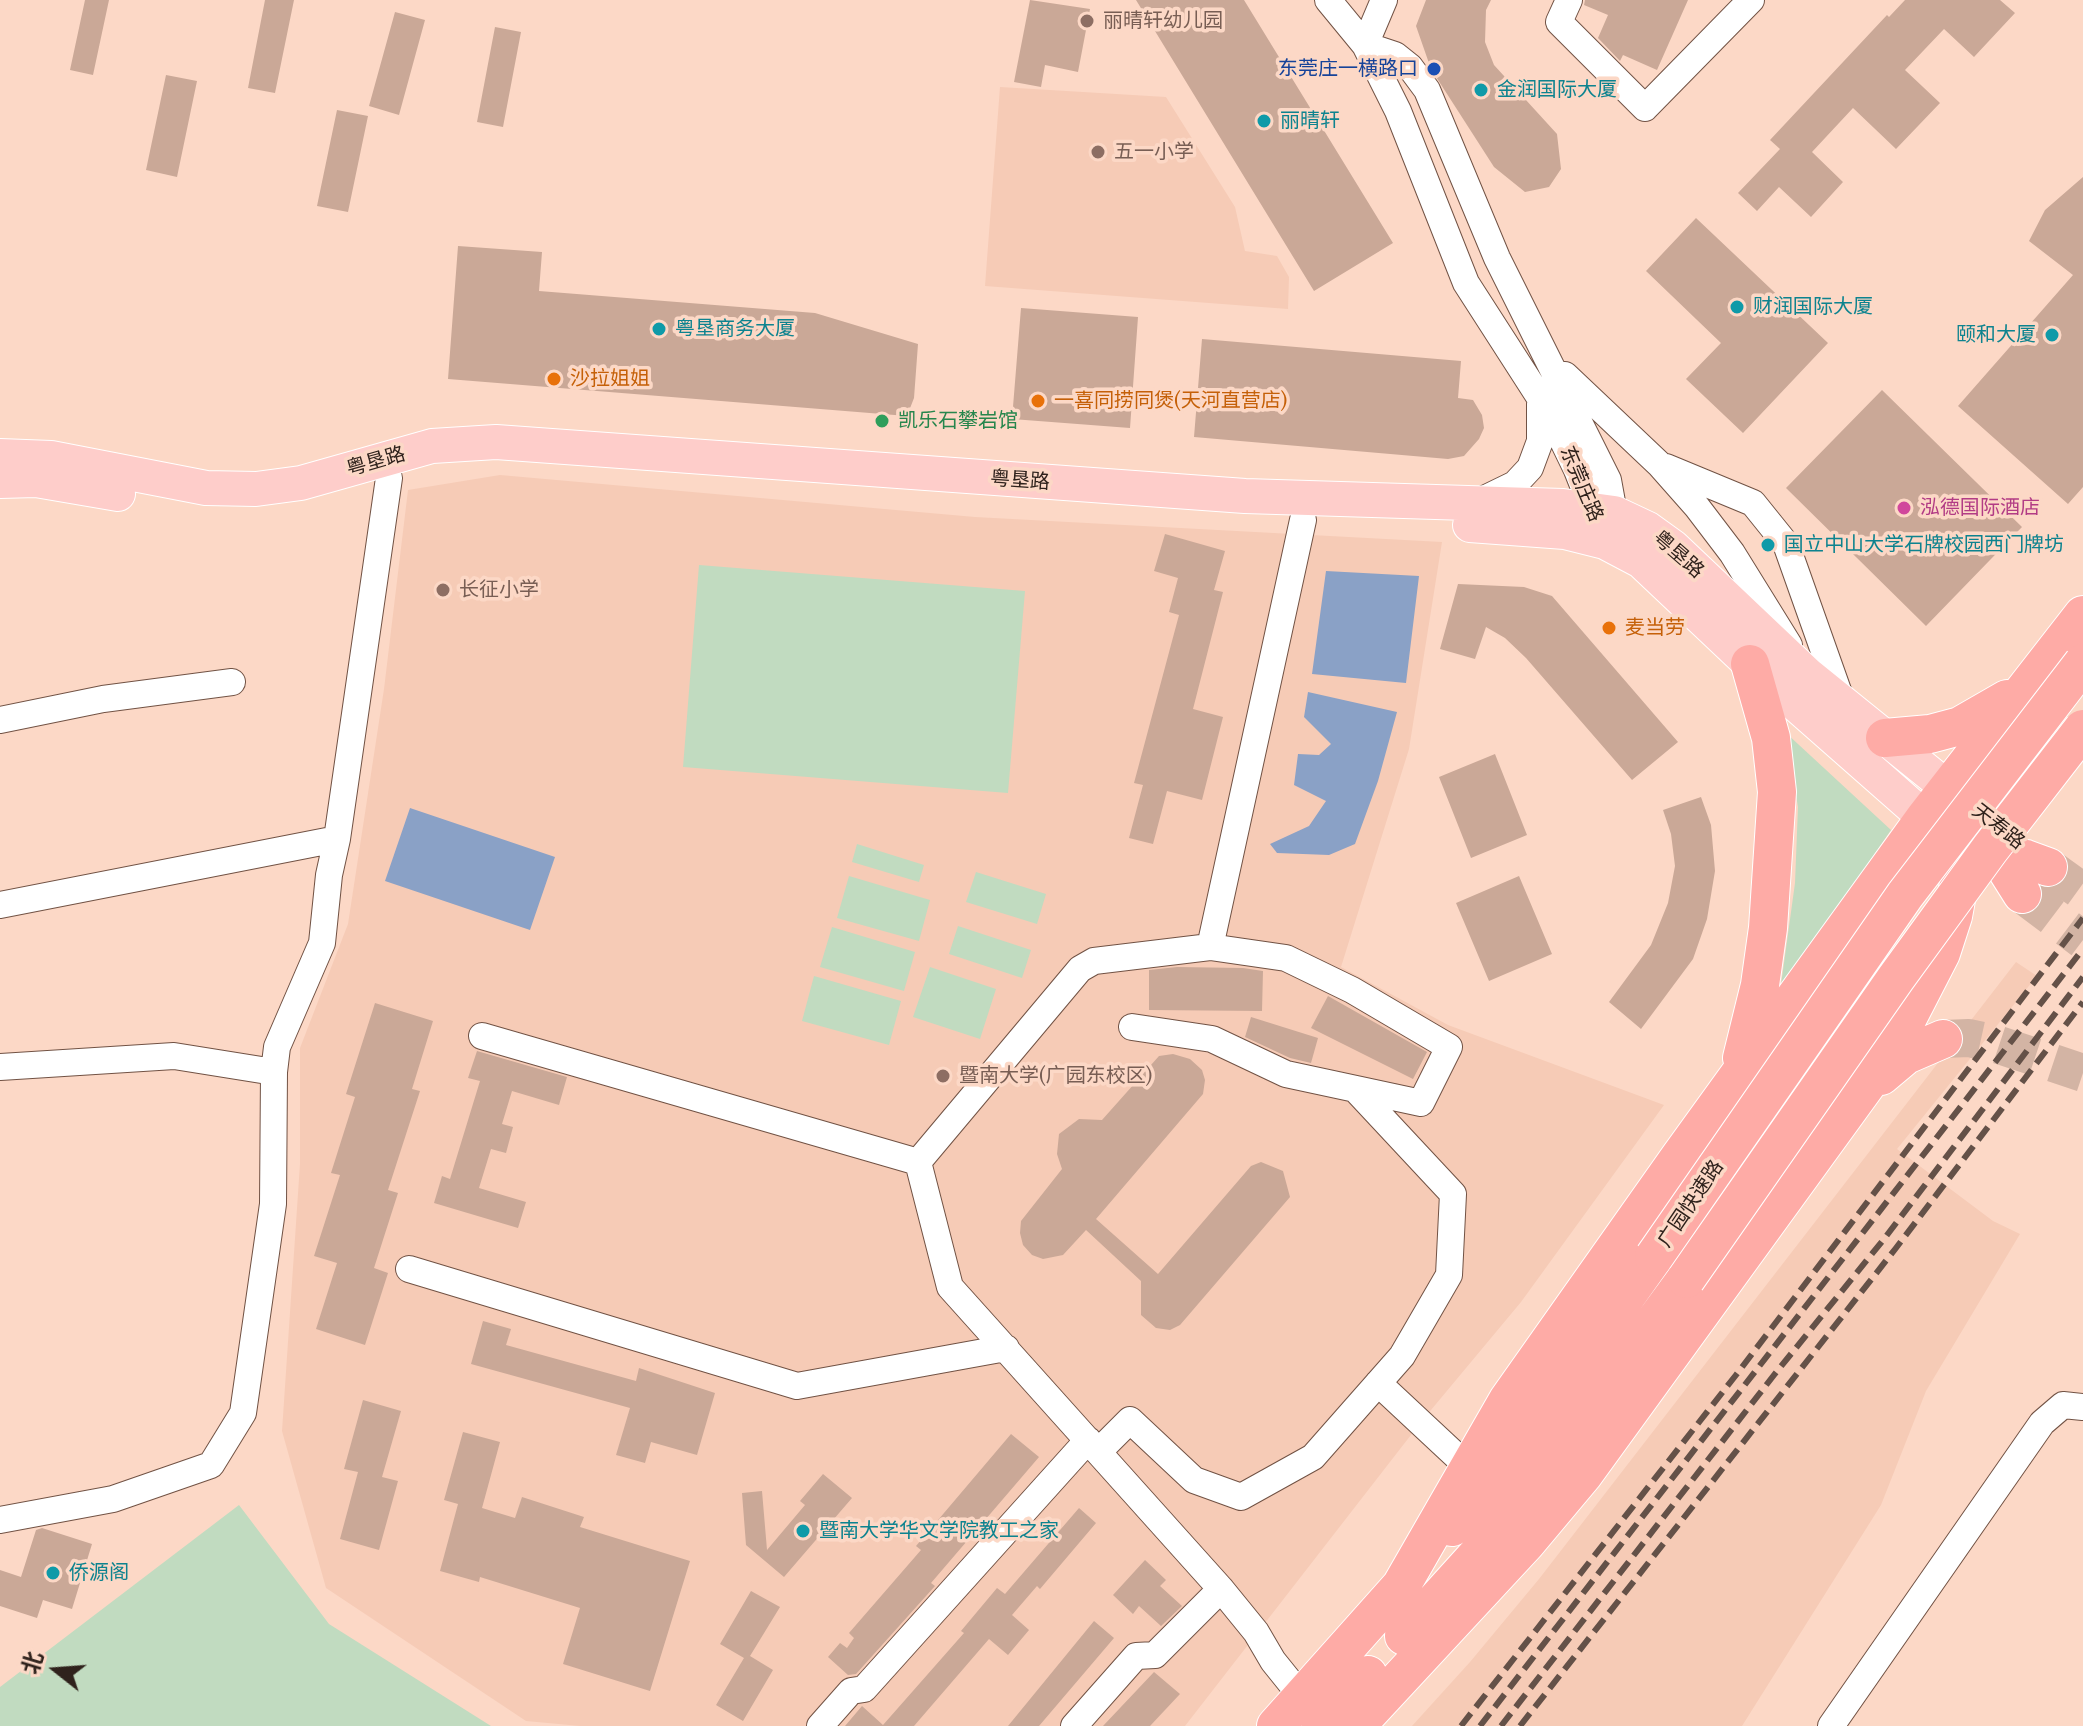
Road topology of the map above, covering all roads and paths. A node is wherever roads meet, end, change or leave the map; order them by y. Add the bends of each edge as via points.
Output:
1 (1328, 0) edge
2 (1384, 0) edge
3 (1569, 0) edge
4 (1751, 0) edge
5 (1365, 45) junction
6 (1549, 360) junction
7 (1540, 396) junction
8 (0, 456) edge
9 (1659, 464) junction
10 (389, 478) junction
11 (0, 481) edge
12 (1475, 503) junction
13 (1303, 520) junction
14 (1604, 522) junction
15 (2083, 615) edge
16 (2083, 663) edge
17 (1750, 664) junction
18 (1808, 675) junction
19 (2038, 675) junction
20 (232, 682) dead end
21 (1842, 702) junction
22 (0, 720) edge
23 (2083, 729) edge
24 (1885, 738) junction
25 (1949, 789) junction
26 (1925, 818) junction
27 (337, 839) junction
28 (1986, 842) junction
29 (2048, 867) tunnel mouth
30 (2022, 894) tunnel mouth
31 (1866, 900) junction
32 (0, 905) edge
33 (1210, 947) junction
34 (1781, 1018) junction
35 (1132, 1027) dead end
36 (482, 1036) dead end
37 (1943, 1039) tunnel mouth
38 (0, 1067) edge
39 (274, 1072) junction
40 (1735, 1080) junction
41 (1355, 1089) junction
42 (1863, 1090) junction
43 (918, 1162) junction
44 (409, 1269) dead end
45 (1006, 1348) junction
46 (1378, 1383) junction
47 (2083, 1407) edge
48 (1093, 1445) junction
49 (1467, 1466) junction
50 (0, 1520) edge
51 (1401, 1586) junction
52 (1221, 1589) junction
53 (1316, 1716) edge
54 (820, 1726) edge
55 (1074, 1726) edge
56 (1276, 1726) edge
57 (1356, 1726) edge
58 (1831, 1726) edge

1 - 5 street, 东莞庄路
2 - 5 street
3 - 4 street via 1559,22 1645,108
5 - 6 street, 东莞庄路 via 1395,55 1427,90 1497,258
5 - 7 street, 东莞庄路 via 1398,111 1466,283
6 - 9 street
6 - 14 street, 东莞庄路 via 1608,480
7 - 12 street via 1540,441 1530,468 1515,484
7 - 14 street, 东莞庄路
8 - 12 main road, 粤垦路 via 51,458 206,488 256,489 301,483 432,446 496,442 1245,496
9 - 18 street via 1732,553
9 - 21 street via 1753,503 1786,544
10 - 11 main road, 粤垦路 via 297,505 250,510 206,510 36,480
10 - 13 main road, 粤垦路 via 453,464 506,462 1078,508
10 - 27 street
12 - 14 main road, 粤垦路
13 - 14 main road, 粤垦路 via 1565,532
13 - 33 street
14 - 17 main road, 粤垦路
14 - 18 main road, 粤垦路 via 1648,529 1673,547
15 - 19 highway
16 - 51 highway, 广园快速路, bridge via 1905,895 1536,1423
17 - 26 main road, 粤垦路
17 - 40 highway via 1771,738 1777,792 1768,928 1757,1000
18 - 21 main road, 粤垦路
19 - 24 highway via 1969,723
19 - 25 highway
19 - 28 highway via 2008,746
20 - 22 street via 103,699
21 - 24 main road, 粤垦路
23 - 53 highway, 广园快速路, bridge via 1896,978 1584,1421 1452,1585 1356,1689
24 - 25 main road, 粤垦路
25 - 26 highway
25 - 28 highway, 天寿路
26 - 28 highway, 天寿路
26 - 31 highway
27 - 32 street
27 - 39 street via 322,943 277,1047
28 - 29 highway
28 - 30 highway
28 - 31 highway via 1916,868
28 - 42 highway via 1941,953 1890,1052
31 - 34 highway
33 - 41 street via 1286,958 1449,1047 1421,1103
33 - 43 street via 1094,961 1080,969
34 - 40 highway
34 - 42 highway via 1828,1016 1849,1030 1861,1049
35 - 41 street via 1212,1039 1286,1074
36 - 43 street
37 - 42 highway via 1906,1055
38 - 39 street via 174,1056
39 - 50 street via 273,1204 243,1413 211,1465 113,1499
40 - 49 highway
41 - 46 street via 1453,1194 1449,1275 1402,1356
42 - 57 highway via 1583,1475
43 - 45 street via 950,1287
44 - 45 street via 797,1386
45 - 48 street
46 - 48 street via 1313,1457 1241,1497 1194,1480 1130,1420
46 - 49 street
47 - 58 street via 2063,1405 2042,1423
48 - 52 street
48 - 54 street via 864,1689 851,1691
49 - 51 highway
51 - 53 highway
52 - 53 street
52 - 55 street via 1155,1655 1136,1656
53 - 56 highway, 广园快速路

